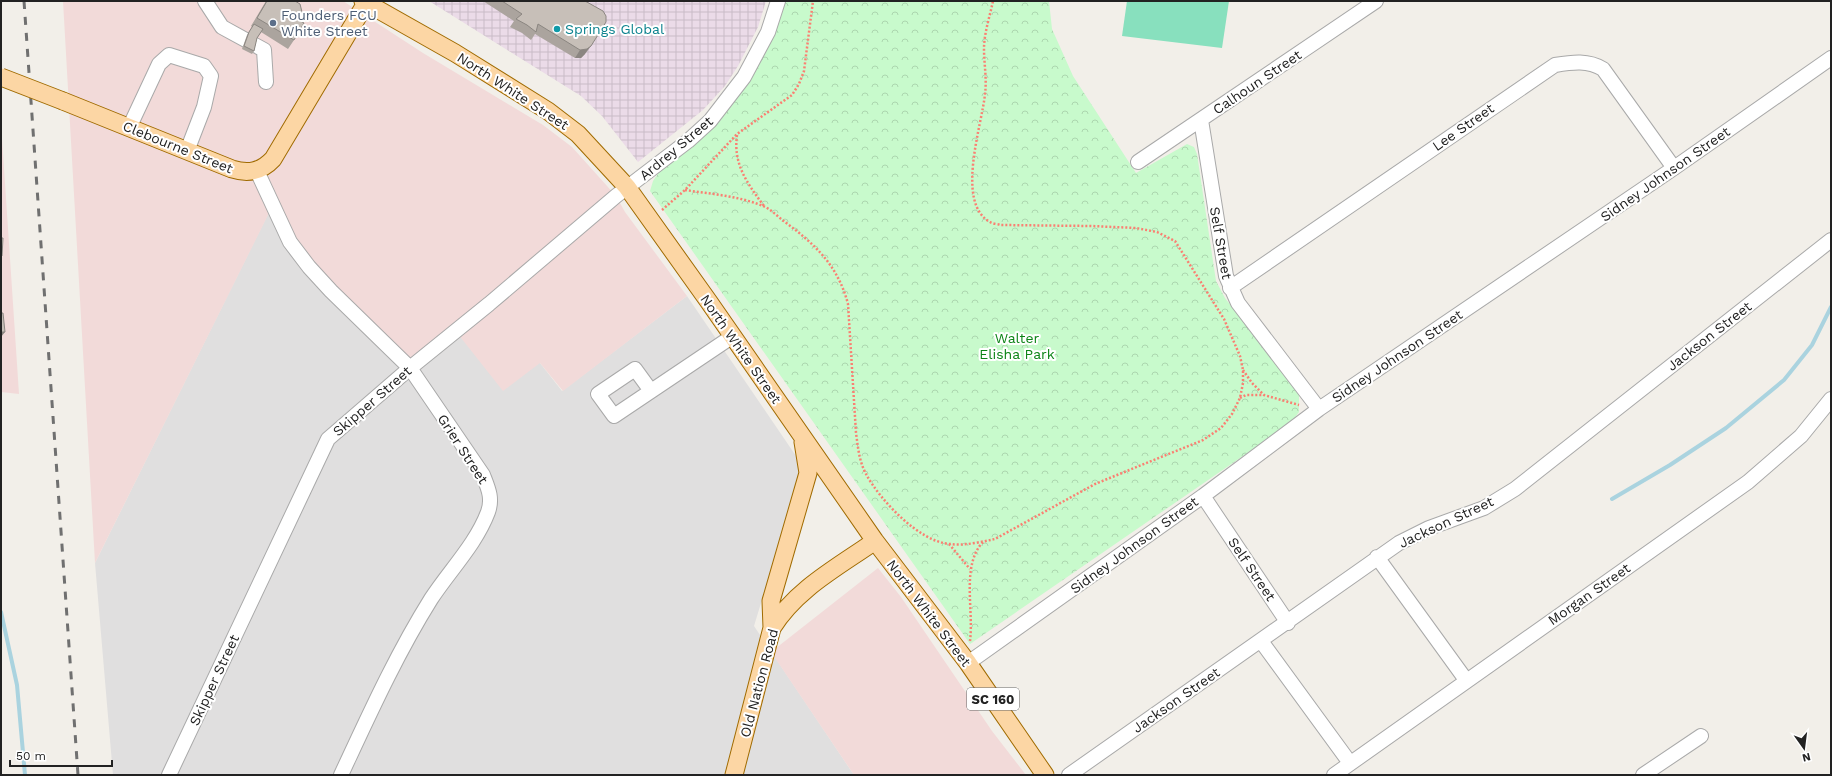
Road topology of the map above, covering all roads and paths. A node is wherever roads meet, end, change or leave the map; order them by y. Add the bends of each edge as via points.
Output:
1 (205, 1) edge
2 (778, 1) edge
3 (813, 1) edge
4 (993, 1) edge
5 (1376, 1) edge
6 (365, 2) edge
7 (1831, 58) edge
8 (1, 77) edge
9 (266, 82) dead end
10 (1201, 120) junction
11 (129, 128) junction
12 (737, 134) junction
13 (187, 151) junction
14 (1138, 162) dead end
15 (1674, 168) junction
16 (257, 171) junction
17 (627, 187) junction
18 (686, 190) junction
19 (764, 206) junction
20 (661, 211) dead end
21 (1831, 240) edge
22 (1230, 288) junction
23 (733, 336) junction
24 (410, 368) junction
25 (1243, 370) junction
26 (651, 391) dead end
27 (1264, 395) junction
28 (1240, 398) junction
29 (1831, 399) edge
30 (1319, 409) junction
31 (803, 437) junction
32 (1203, 496) junction
33 (875, 541) junction
34 (983, 542) junction
35 (950, 544) junction
36 (1377, 557) junction
37 (970, 570) junction
38 (1288, 623) junction
39 (772, 628) junction
40 (1261, 641) junction
41 (970, 645) dead end
42 (968, 663) junction
43 (1466, 680) junction
44 (1701, 736) dead end
45 (1350, 764) junction
46 (170, 775) edge
47 (341, 775) edge
48 (734, 775) edge
49 (1045, 775) edge
50 (1069, 775) edge
51 (1334, 775) edge
52 (1643, 775) edge

1 - 9 street via 222,27 264,50
2 - 17 street, Ardrey Street via 760,49 730,97 710,121 688,141
3 - 12 path via 806,58 799,84 792,95
4 - 25 path via 984,39 985,93 972,176 973,192 980,214 990,222 1001,225 1128,228 1157,232 1175,240 1224,320 1240,356
5 - 10 street, Calhoun Street
6 - 16 main road via 273,159 266,167
6 - 17 main road, North White Street via 455,53 548,111 578,134
7 - 15 street, Sidney Johnson Street
8 - 11 main road, Clebourne Street, bridge
10 - 14 street, Calhoun Street
10 - 22 street, Self Street
11 - 13 main road, Clebourne Street
11 - 13 street via 159,64 169,55 204,66 211,76 204,107
12 - 18 path
12 - 19 path via 736,154 740,167
13 - 16 main road, Clebourne Street via 232,169 244,172
15 - 22 street, Lee Street via 1603,69 1593,63 1555,65
15 - 30 street, Sidney Johnson Street
16 - 24 street, Grier Street via 290,242 309,267
17 - 23 main road, North White Street
17 - 24 street, Skipper Street
18 - 19 path via 727,196
18 - 20 path
19 - 35 path via 805,237 836,273 843,286 851,334 858,453 865,473 873,487 916,531 931,540
21 - 36 street, Jackson Street via 1515,488 1484,508 1429,528
22 - 30 street, Self Street via 1238,303
23 - 26 street
23 - 31 main road, North White Street
24 - 46 street, Skipper Street via 328,439
24 - 47 street, Grier Street via 483,475 491,493 489,511 480,529 432,599 391,670
25 - 27 path
25 - 28 path
27 - 28 path
27 - 30 path
28 - 34 path via 1221,428 1203,440 1095,484 995,539
29 - 43 street, Morgan Street via 1801,436 1748,482
30 - 32 street, Sidney Johnson Street
31 - 33 main road, North White Street
31 - 39 main road via 808,473 771,601
32 - 38 street, Self Street
32 - 42 street, Sidney Johnson Street
33 - 39 main road, Old Nation Road via 798,596 782,612
33 - 42 main road, North White Street / SC 160
34 - 35 path
34 - 37 path via 976,549
35 - 37 path
36 - 38 street, Jackson Street
36 - 43 street
37 - 41 path
38 - 40 street, Jackson Street
39 - 48 main road, Old Nation Road
40 - 45 street
40 - 50 street, Jackson Street
42 - 49 main road, North White Street / SC 160
43 - 45 street, Morgan Street
44 - 52 street
45 - 51 street, Morgan Street

